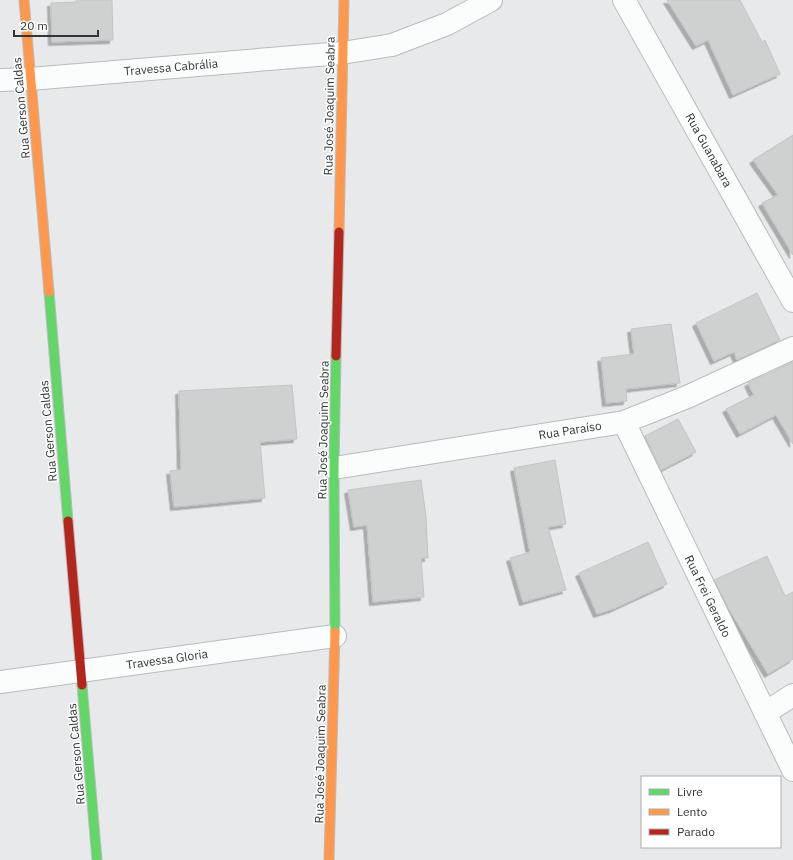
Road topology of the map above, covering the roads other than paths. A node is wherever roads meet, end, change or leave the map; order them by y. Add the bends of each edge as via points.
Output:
1 (24, 0) edge
2 (344, 0) edge
3 (492, 0) edge
4 (624, 0) edge
5 (342, 53) junction
6 (30, 79) junction
7 (0, 80) edge
8 (793, 301) edge
9 (793, 348) edge
10 (624, 422) junction
11 (334, 468) junction
12 (334, 636) junction
13 (81, 670) junction
14 (0, 682) edge
15 (793, 695) edge
16 (765, 713) junction
17 (793, 770) edge
18 (97, 860) edge
19 (329, 860) edge

1 - 6 street, Rua Gerson Caldas
2 - 5 street, Rua José Joaquim Seabra
3 - 5 street, Travessa Cabrália via 447,24 392,45
4 - 8 street, Rua Guanabara
5 - 6 street, Travessa Cabrália
5 - 11 street, Rua José Joaquim Seabra
6 - 7 street, Travessa Cabrália
6 - 13 street, Rua Gerson Caldas
9 - 10 street, Rua Paraíso via 687,397
10 - 11 street, Rua Paraíso
10 - 16 street, Rua Frei Geraldo
11 - 12 street, Rua José Joaquim Seabra
12 - 13 street, Travessa Gloria
12 - 19 street, Rua José Joaquim Seabra
13 - 14 street, Travessa Gloria
13 - 18 street, Rua Gerson Caldas
15 - 16 street
16 - 17 street, Rua Frei Geraldo

